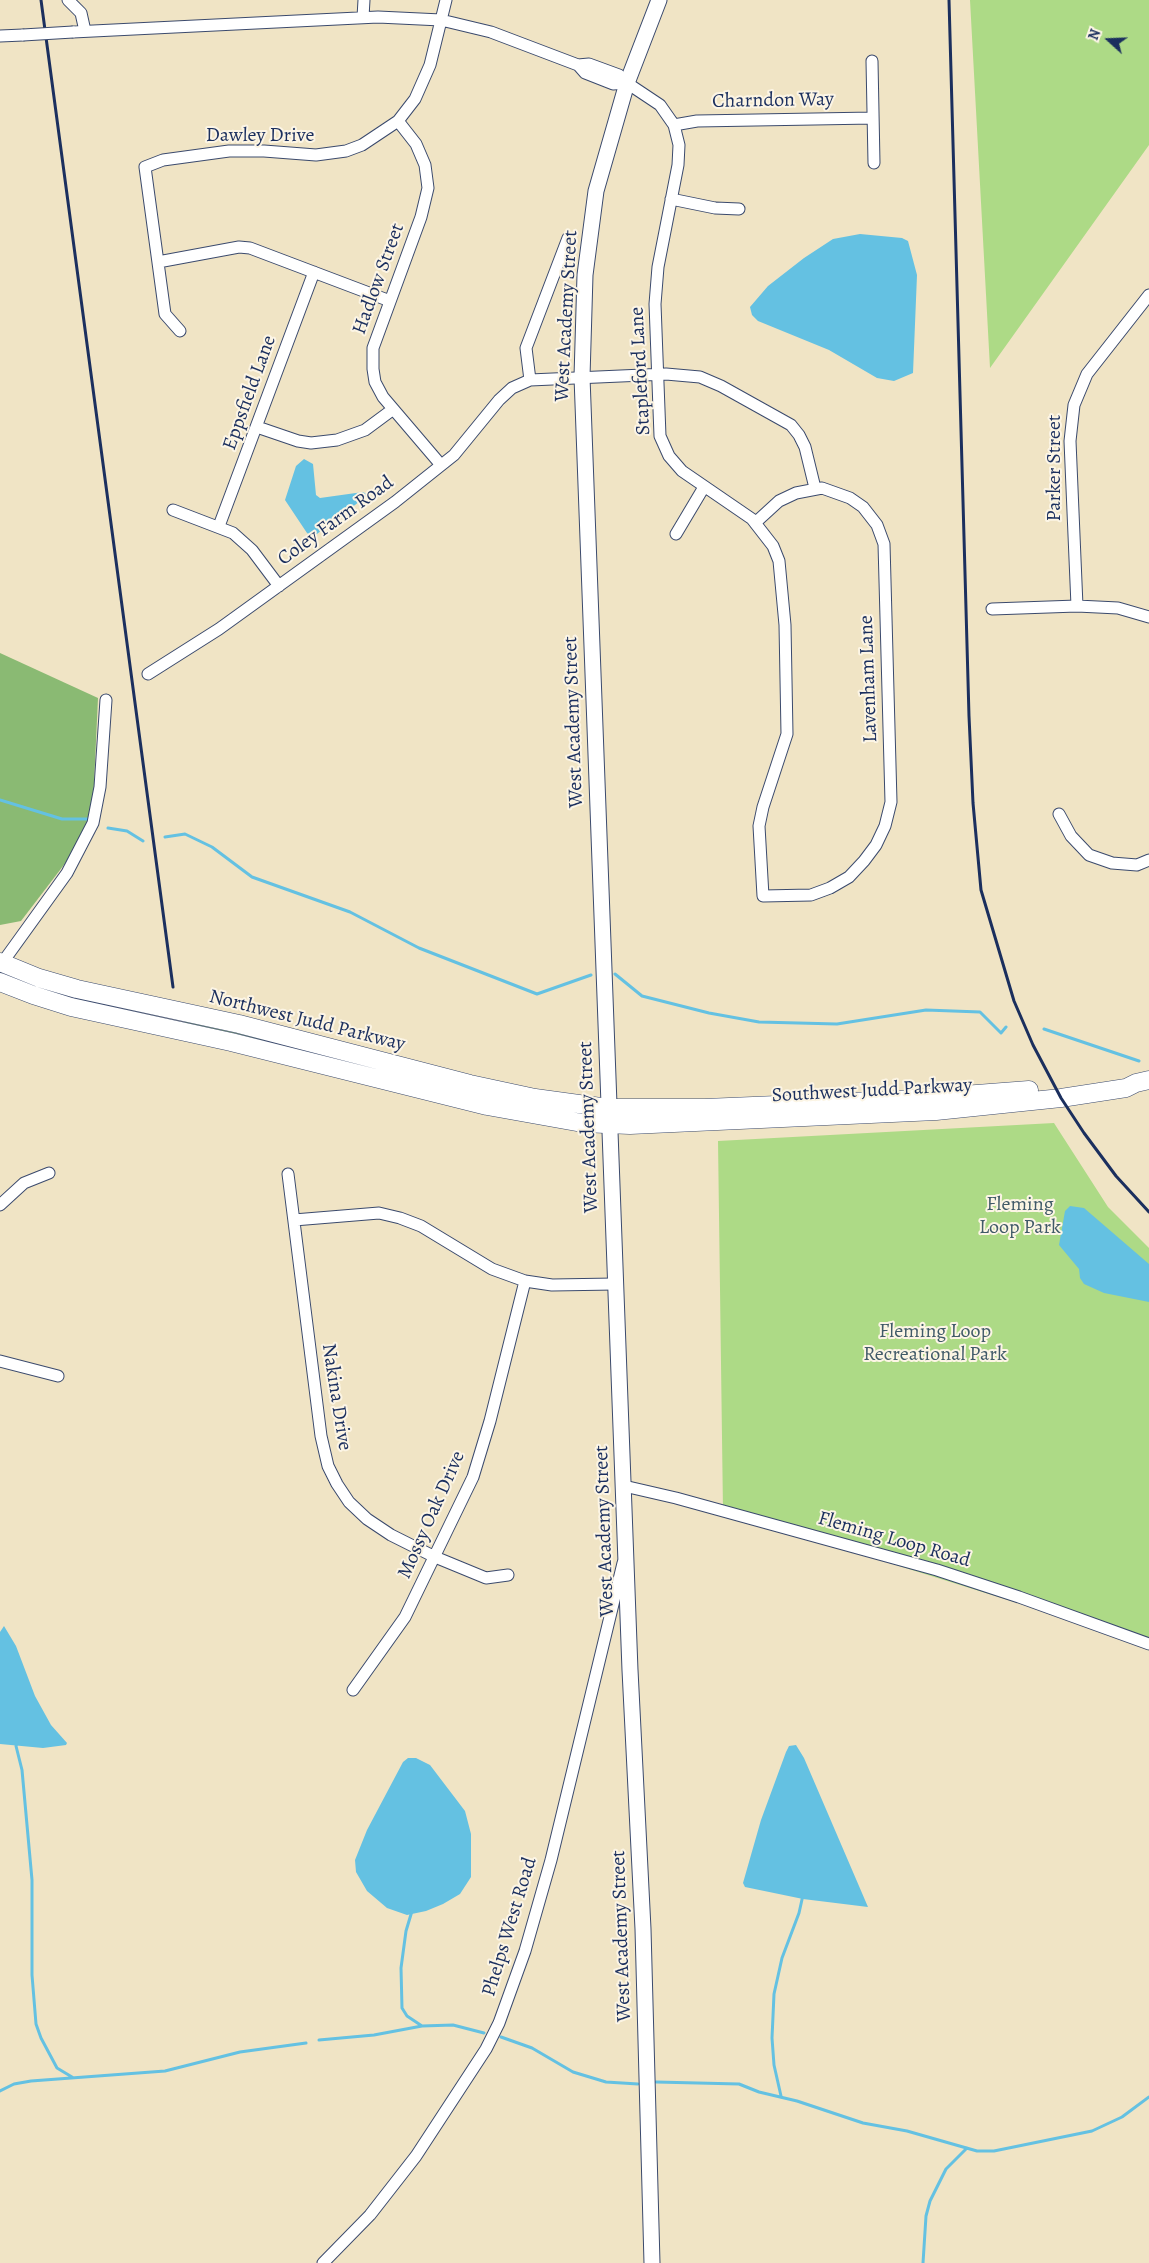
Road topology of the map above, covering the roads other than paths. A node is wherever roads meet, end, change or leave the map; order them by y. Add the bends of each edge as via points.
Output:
1 (68, 0) edge
2 (364, 0) edge
3 (446, 0) edge
4 (659, 0) edge
5 (363, 17) junction
6 (441, 20) junction
7 (85, 31) junction
8 (0, 36) edge
9 (872, 61) dead end
10 (627, 83) junction
11 (873, 118) junction
12 (398, 121) junction
13 (674, 126) junction
14 (874, 164) dead end
15 (671, 199) junction
16 (739, 209) dead end
17 (568, 238) dead end
18 (158, 262) junction
19 (314, 272) junction
20 (1149, 295) edge
21 (390, 301) junction
22 (180, 331) dead end
23 (657, 374) junction
24 (582, 377) junction
25 (530, 380) junction
26 (392, 410) junction
27 (258, 427) junction
28 (441, 465) junction
29 (704, 487) junction
30 (815, 488) junction
31 (173, 510) dead end
32 (755, 523) junction
33 (220, 526) junction
34 (676, 534) dead end
35 (279, 586) junction
36 (1077, 606) junction
37 (992, 609) dead end
38 (1149, 617) edge
39 (148, 674) dead end
40 (106, 700) dead end
41 (1059, 814) dead end
42 (1149, 860) edge
43 (763, 896) joint
44 (1, 964) edge
45 (0, 982) edge
46 (1142, 1082) edge
47 (608, 1117) junction
48 (49, 1173) dead end
49 (288, 1174) dead end
50 (0, 1205) edge
51 (294, 1220) junction
52 (524, 1281) junction
53 (614, 1284) junction
54 (0, 1361) edge
55 (58, 1376) dead end
56 (624, 1486) junction
57 (626, 1551) junction
58 (435, 1557) junction
59 (508, 1575) dead end
60 (1149, 1644) edge
61 (353, 1690) dead end
62 (323, 2263) edge
63 (652, 2263) edge

1 - 7 street via 80,13
2 - 5 street
3 - 6 street, Dawley Drive
4 - 10 main road, West Academy Street
5 - 6 street, Stapleford Lane
5 - 7 street, Stapleford Lane
6 - 10 street, Stapleford Lane via 491,32 578,64 589,64 619,75
6 - 12 street, Dawley Drive via 427,76
7 - 8 street, Stapleford Lane, bridge
9 - 11 street
10 - 13 street, Stapleford Lane via 660,104
10 - 24 main road, West Academy Street via 592,219 585,275
11 - 13 street, Charndon Way via 697,121
11 - 14 street
12 - 18 street, Dawley Drive via 362,145 331,154 229,151 152,163 145,167
12 - 21 street, Hadlow Street via 416,144 425,165 428,188 421,217
13 - 15 street, Stapleford Lane via 679,144
15 - 16 street via 715,208
15 - 23 street, Stapleford Lane via 658,267 655,304
17 - 25 street via 526,348
18 - 19 street via 239,246 264,252
18 - 22 street, Dawley Drive via 165,314
19 - 21 street
19 - 27 street, Eppsfield Lane
20 - 36 street, Parker Street via 1086,374 1074,405 1070,441
21 - 26 street, Hadlow Street via 373,348 373,369 375,382
23 - 24 street, Coley Farm Road
23 - 29 street, Stapleford Lane via 660,436 669,456
23 - 30 street, Coley Farm Road via 700,377 791,425 805,447
24 - 25 street, Coley Farm Road
24 - 47 main road, West Academy Street
25 - 28 street, Coley Farm Road via 512,388 499,400 464,444
26 - 27 street via 365,430 337,440 298,441
26 - 28 street, Hadlow Street
27 - 33 street, Eppsfield Lane
28 - 35 street, Coley Farm Road
29 - 32 street, Stapleford Lane
29 - 34 street
30 - 32 street via 779,501
30 - 43 street, Lavenham Lane via 834,491 864,507 877,525 884,544 891,802 876,845 849,877 811,895
31 - 33 street
32 - 43 street, Stapleford Lane via 773,546 779,561 788,713 782,755 759,826
33 - 35 street via 248,546
35 - 39 street, Coley Farm Road
36 - 37 street
36 - 38 street via 1118,608
40 - 44 street via 100,787 93,823 67,873
41 - 42 street via 1070,836 1089,855 1112,864 1138,865
44 - 47 highway, Northwest Judd Parkway via 77,989 239,1024
45 - 47 highway, Northwest Judd Parkway via 71,1007 231,1042 487,1106 577,1122
46 - 47 highway, Southwest Judd Parkway via 1126,1088 1061,1098 936,1111
47 - 53 main road, West Academy Street
48 - 50 street via 24,1182
49 - 51 street, Nakina Drive
51 - 52 street via 379,1214 400,1218 421,1226 492,1269
51 - 58 street, Nakina Drive via 321,1436 328,1466 349,1502 367,1519
52 - 53 street via 552,1285
52 - 58 street, Mossy Oak Drive via 473,1478
53 - 56 main road, West Academy Street
54 - 55 street
56 - 57 main road, West Academy Street
56 - 60 street, Fleming Loop Road via 937,1570
57 - 62 street, Phelps West Road via 551,1860 525,1951 499,2022 416,2156 370,2215
57 - 63 main road, West Academy Street via 644,1929
58 - 59 street, Nakina Drive via 486,1578
58 - 61 street, Mossy Oak Drive via 405,1617

